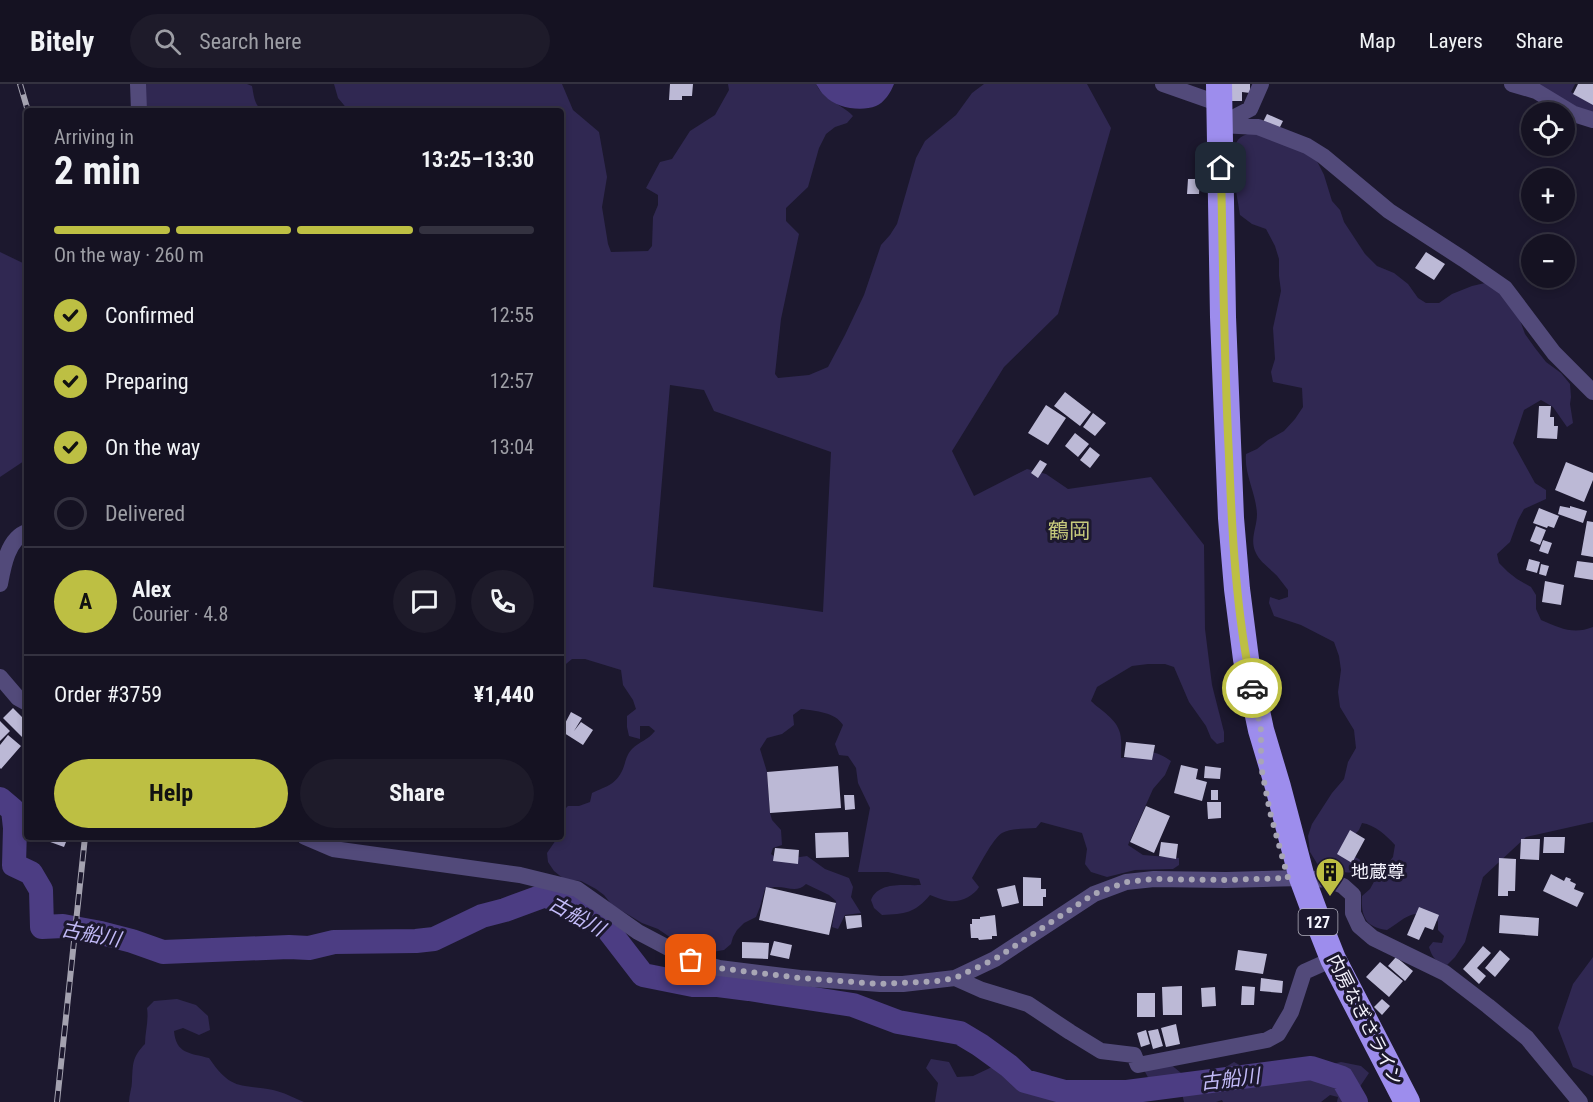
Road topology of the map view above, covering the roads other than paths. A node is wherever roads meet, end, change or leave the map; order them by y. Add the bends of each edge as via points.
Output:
1 (138, 84) edge
2 (1163, 84) edge
3 (1261, 84) edge
4 (1512, 84) edge
5 (1220, 104) edge
6 (139, 108) edge
7 (1593, 120) edge
8 (1593, 392) edge
9 (24, 533) edge
10 (0, 584) edge
11 (0, 677) edge
12 (24, 701) edge
13 (312, 840) edge
14 (347, 840) edge
15 (333, 849) junction
16 (1295, 878) junction
17 (1326, 962) junction
18 (955, 978) junction
19 (1390, 1102) edge
20 (1407, 1102) edge
21 (1580, 1102) edge

1 - 6 street
2 - 5 street
3 - 5 street via 1250,109
4 - 7 street via 1536,91 1574,114
5 - 8 street via 1258,127 1323,156 1389,211 1505,288 1554,353
5 - 16 highway, 内房なぎさライン / 127 via 1223,317 1237,589 1246,659 1278,787
9 - 10 street via 11,547
11 - 12 street
13 - 15 street
14 - 15 street
15 - 18 street via 520,875 577,889 638,932 691,960 718,968 880,984
16 - 17 highway, 内房なぎさライン / 127
16 - 18 street via 1126,882 1094,894 995,959
16 - 21 street via 1329,880 1343,886 1353,895 1353,914 1359,926 1373,938 1445,973 1488,1006 1527,1038
17 - 18 street via 1304,972 1291,1012 1278,1034 1267,1040 1138,1065 1134,1054 1101,1051 1028,1004
17 - 19 highway, 内房なぎさライン / 127 via 1350,1028
17 - 20 highway, 内房なぎさライン / 127

